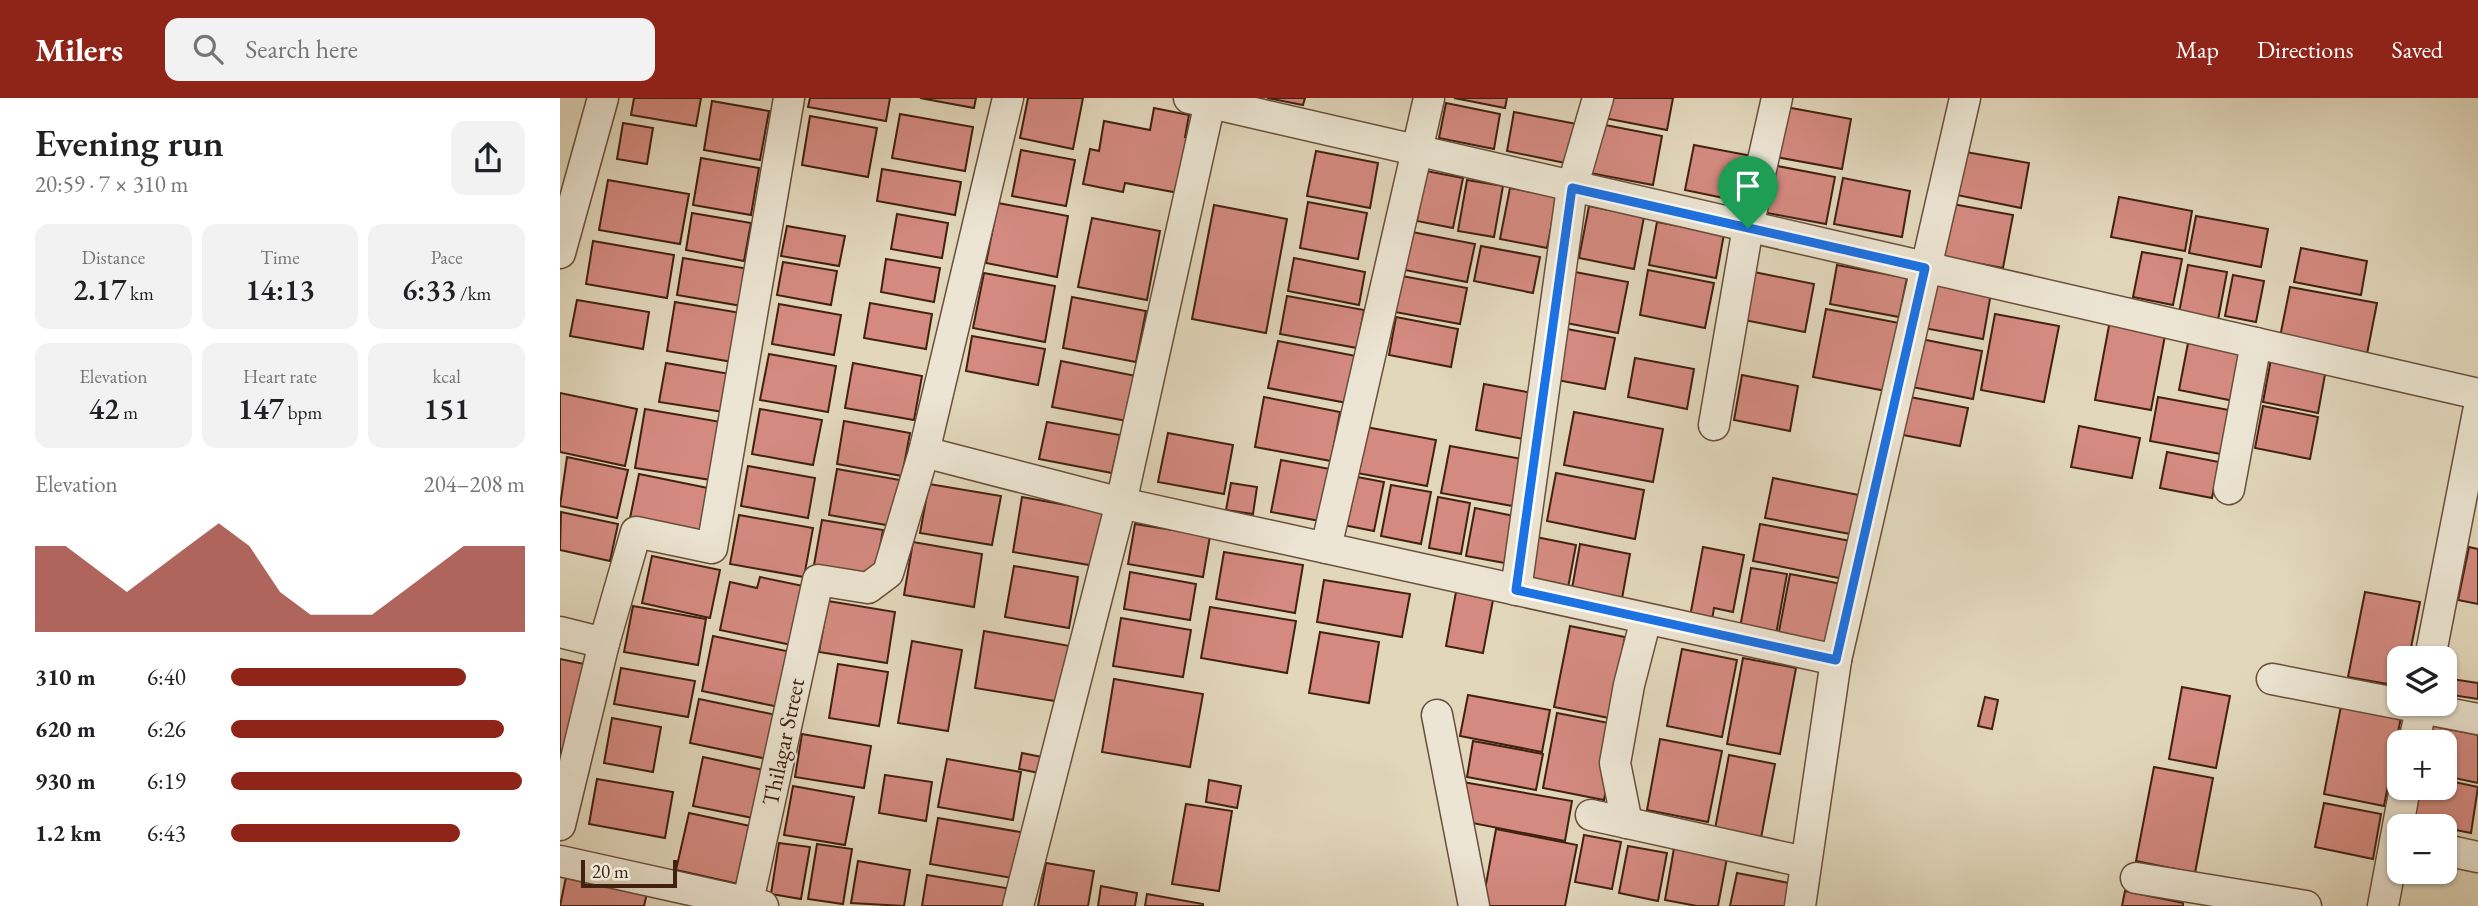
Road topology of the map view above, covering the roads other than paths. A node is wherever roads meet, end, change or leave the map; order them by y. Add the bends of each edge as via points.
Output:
1 (603, 98) edge
2 (789, 98) edge
3 (1008, 98) edge
4 (1429, 98) edge
5 (1598, 98) edge
6 (1777, 98) edge
7 (1965, 98) edge
8 (1204, 99) edge
9 (1415, 152) junction
10 (1572, 188) junction
11 (1748, 228) junction
12 (560, 253) edge
13 (1925, 268) junction
14 (2256, 343) junction
15 (2478, 394) edge
16 (2478, 412) edge
17 (1714, 425) dead end
18 (924, 452) junction
19 (2229, 489) dead end
20 (1121, 503) junction
21 (1326, 548) junction
22 (1516, 590) junction
23 (1646, 619) junction
24 (560, 632) edge
25 (604, 643) junction
26 (2432, 646) edge
27 (1836, 660) junction
28 (2272, 678) dead end
29 (2387, 700) edge
30 (2457, 714) edge
31 (1437, 715) dead end
32 (2478, 719) edge
33 (1591, 815) dead end
34 (1627, 823) junction
35 (560, 825) edge
36 (2457, 853) edge
37 (2478, 857) edge
38 (560, 861) edge
39 (1805, 862) junction
40 (2136, 877) dead end
41 (2388, 884) edge
42 (753, 905) edge
43 (1018, 906) edge
44 (1474, 906) edge
45 (1800, 906) edge
46 (2306, 906) edge
47 (2383, 906) edge

1 - 12 street
2 - 25 street via 712,548 636,532
3 - 18 street
4 - 9 street
5 - 10 street
6 - 11 street
7 - 13 street
8 - 9 street
8 - 20 street
9 - 10 street
9 - 21 street
10 - 11 street
10 - 22 street
11 - 13 street
11 - 17 street
13 - 14 street
13 - 27 street
14 - 15 street
14 - 19 street
16 - 26 street
18 - 20 street
18 - 42 street, Thilagar Street via 888,573 868,588 818,580
20 - 21 street
20 - 43 street
21 - 22 street
22 - 23 street
23 - 27 street
23 - 34 street via 1615,763
24 - 25 street
25 - 35 street
27 - 39 street
28 - 29 street
30 - 32 street
31 - 44 street
33 - 34 street
34 - 39 street
36 - 37 street
38 - 42 street
39 - 45 street
40 - 46 street
41 - 47 street

